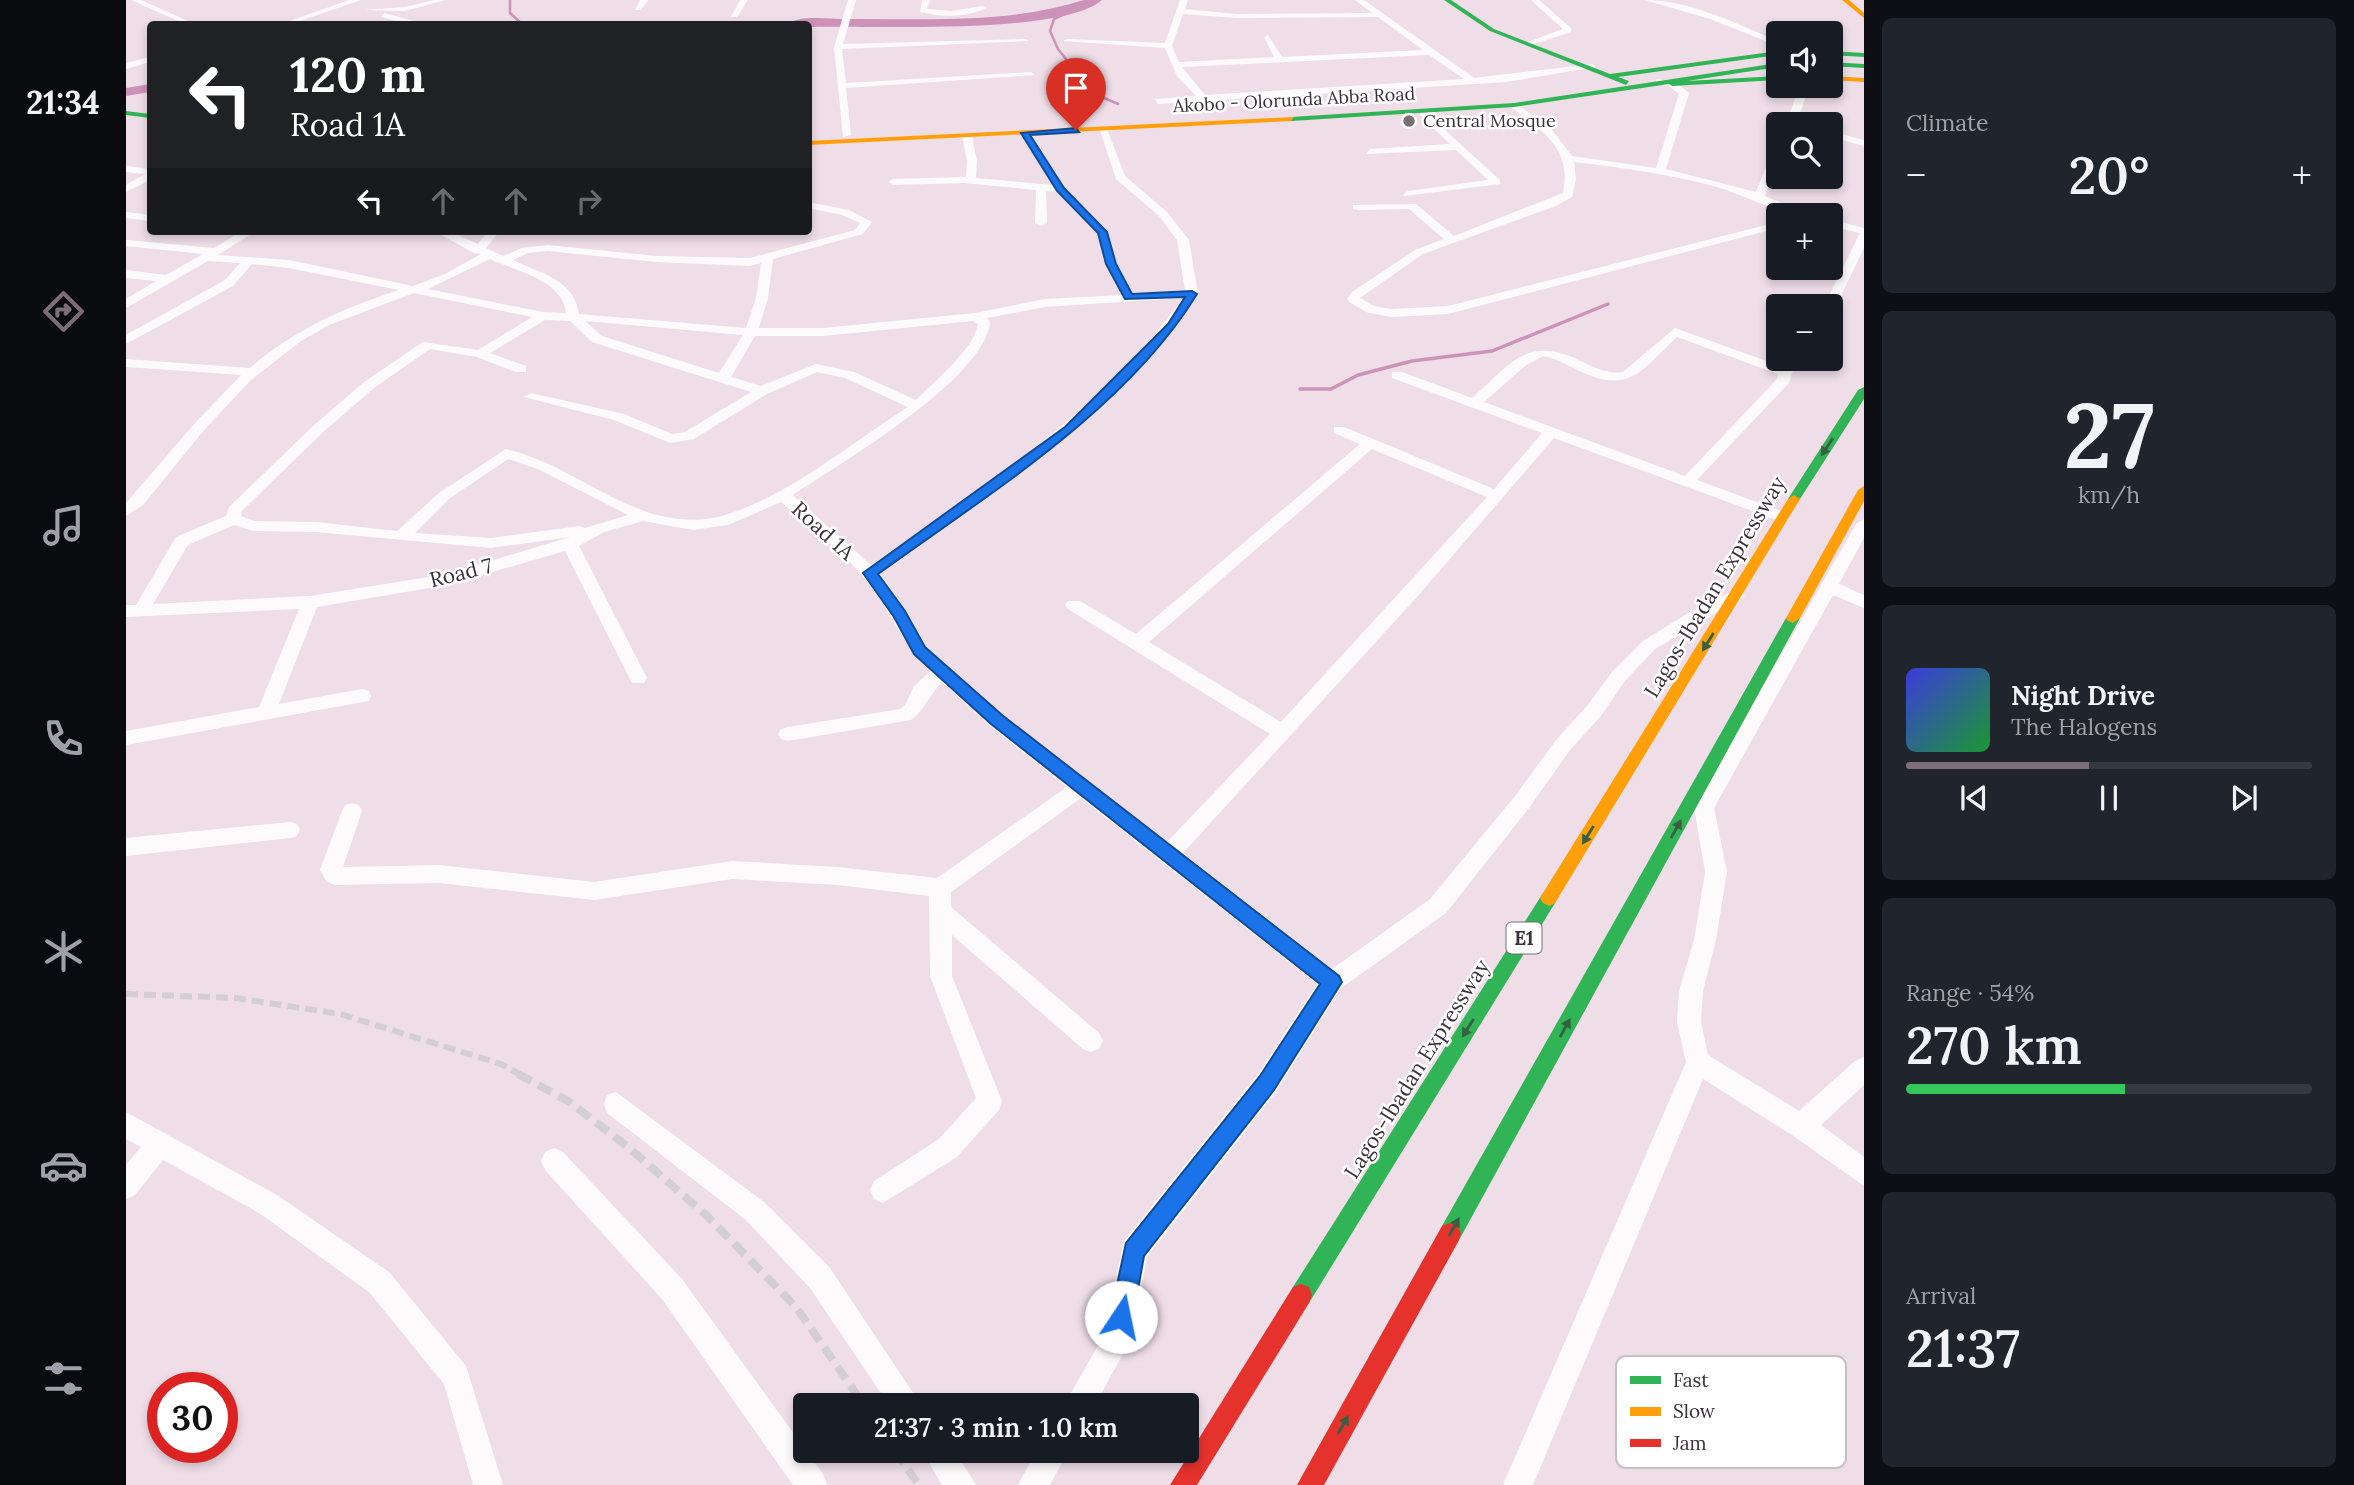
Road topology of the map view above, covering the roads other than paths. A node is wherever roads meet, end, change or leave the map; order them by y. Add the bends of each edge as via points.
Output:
1 (135, 0) edge
2 (357, 0) edge
3 (442, 0) edge
4 (571, 0) edge
5 (585, 0) edge
6 (644, 0) edge
7 (744, 0) edge
8 (852, 0) edge
9 (926, 0) edge
10 (1184, 0) edge
11 (1359, 0) edge
12 (1447, 0) edge
13 (1535, 0) edge
14 (1649, 0) edge
15 (1845, 0) edge
16 (346, 4) junction
17 (638, 8) dead end
18 (982, 8) dead end
19 (368, 10) junction
20 (1180, 11) junction
21 (734, 15) dead end
22 (1376, 15) junction
23 (1864, 16) edge
24 (184, 21) edge
25 (294, 21) edge
26 (405, 21) edge
27 (1268, 37) dead end
28 (1766, 39) edge
29 (1025, 41) dead end
30 (1067, 41) dead end
31 (1531, 44) junction
32 (1168, 46) junction
33 (838, 47) junction
34 (1429, 52) junction
35 (1843, 54) edge
36 (1766, 55) edge
37 (1864, 55) edge
38 (1279, 60) junction
39 (147, 61) edge
40 (1843, 63) edge
41 (1766, 64) edge
42 (1864, 64) edge
43 (1176, 65) junction
44 (1766, 65) edge
45 (126, 66) edge
46 (1592, 67) junction
47 (1031, 75) dead end
48 (1619, 79) junction
49 (1766, 79) edge
50 (1843, 79) edge
51 (1864, 80) edge
52 (1472, 81) junction
53 (1664, 83) junction
54 (840, 86) junction
55 (1202, 97) junction
56 (1158, 101) dead end
57 (1514, 105) junction
58 (1433, 110) junction
59 (126, 113) edge
60 (147, 116) edge
61 (126, 119) edge
62 (147, 122) edge
63 (1102, 129) junction
64 (1004, 131) junction
65 (1025, 133) junction
66 (846, 135) junction
67 (812, 136) edge
68 (967, 136) junction
69 (1843, 137) edge
70 (812, 142) edge
71 (1864, 143) edge
72 (1456, 147) junction
73 (1370, 152) dead end
74 (1570, 159) junction
75 (126, 169) edge
76 (1661, 169) junction
77 (147, 173) edge
78 (147, 176) edge
79 (1766, 180) edge
80 (971, 181) junction
81 (893, 182) dead end
82 (1041, 188) junction
83 (126, 189) edge
84 (1060, 189) junction
85 (1408, 194) dead end
86 (1760, 195) junction
87 (1778, 203) edge
88 (812, 206) edge
89 (1357, 207) dead end
90 (126, 215) edge
91 (147, 218) edge
92 (1041, 223) dead end
93 (1843, 226) edge
94 (1766, 228) edge
95 (1864, 233) edge
96 (242, 235) edge
97 (448, 235) edge
98 (493, 235) edge
99 (540, 236) dead end
100 (1451, 239) junction
101 (126, 243) edge
102 (526, 250) junction
103 (209, 254) junction
104 (489, 256) junction
105 (766, 259) junction
106 (249, 261) junction
107 (126, 274) edge
108 (166, 279) junction
109 (419, 290) junction
110 (1192, 294) junction
111 (1836, 294) edge
112 (1129, 297) junction
113 (126, 304) edge
114 (543, 316) junction
115 (573, 317) junction
116 (975, 317) junction
117 (751, 332) junction
118 (126, 340) edge
119 (480, 354) junction
120 (126, 363) edge
121 (521, 369) dead end
122 (252, 372) junction
123 (1785, 372) joint
124 (1397, 376) dead end
125 (723, 378) junction
126 (1864, 390) edge
127 (762, 391) junction
128 (531, 397) dead end
129 (1475, 403) junction
130 (918, 406) junction
131 (1339, 430) dead end
132 (1552, 431) junction
133 (1370, 443) junction
134 (1688, 481) junction
135 (1864, 491) edge
136 (783, 495) junction
137 (1498, 496) junction
138 (126, 511) edge
139 (643, 516) junction
140 (1783, 517) junction
141 (233, 519) junction
142 (1864, 524) edge
143 (598, 528) junction
144 (401, 537) junction
145 (570, 544) junction
146 (870, 573) junction
147 (1830, 587) junction
148 (1737, 596) junction
149 (310, 601) junction
150 (1864, 602) edge
151 (1074, 605) dead end
152 (133, 610) edge
153 (1137, 643) junction
154 (942, 671) junction
155 (638, 678) dead end
156 (362, 696) dead end
157 (266, 714) junction
158 (1283, 733) junction
159 (788, 734) dead end
160 (126, 738) edge
161 (1080, 788) junction
162 (352, 811) dead end
163 (290, 830) dead end
164 (126, 847) edge
165 (1168, 855) junction
166 (940, 900) junction
167 (1332, 982) junction
168 (1091, 1041) dead end
169 (1698, 1062) junction
170 (1864, 1069) edge
171 (616, 1104) dead end
172 (126, 1125) edge
173 (1801, 1126) junction
174 (160, 1144) junction
175 (554, 1161) dead end
176 (1864, 1173) edge
177 (126, 1186) edge
178 (883, 1190) dead end
179 (898, 1393) edge
180 (1086, 1393) edge
181 (945, 1463) edge
182 (1047, 1463) edge
183 (488, 1485) edge
184 (812, 1485) edge
185 (961, 1485) edge
186 (1033, 1485) edge
187 (1183, 1485) edge
188 (1310, 1485) edge
189 (1518, 1485) edge

1 - 24 street
2 - 16 street
3 - 19 street via 405,9
4 - 5 street
6 - 17 street
7 - 21 street
8 - 33 street
9 - 18 street via 923,10 929,12
10 - 20 street
11 - 22 street
12 - 31 main road via 1483,25
13 - 31 street via 1569,30
14 - 28 street via 1713,17
15 - 23 main road
16 - 19 street
16 - 25 street
19 - 26 street
20 - 22 street via 1237,16
20 - 32 street
22 - 34 street
27 - 38 street
29 - 33 street
30 - 32 street
31 - 46 main road
32 - 43 street
33 - 54 street
34 - 38 street
34 - 52 street
35 - 37 main road
36 - 48 main road
38 - 43 street
39 - 45 street
40 - 42 main road
41 - 48 main road
43 - 55 street
44 - 53 main road, Akobo - Olorunda Abba Road
46 - 48 main road
46 - 52 street
47 - 54 street
48 - 58 main road, Akobo - Olorunda Abba Road
49 - 53 main road
50 - 51 main road
52 - 55 street
53 - 57 main road, Akobo - Olorunda Abba Road
53 - 76 street via 1682,90 1684,97
54 - 66 street
55 - 56 street
57 - 58 main road, Akobo - Olorunda Abba Road
57 - 74 street via 1557,137
58 - 63 main road, Akobo - Olorunda Abba Road
58 - 64 main road, Akobo - Olorunda Abba Road
58 - 72 street
59 - 60 main road
61 - 62 main road
63 - 65 main road, Akobo - Olorunda Abba Road
63 - 110 street via 1120,177 1163,214 1183,240
64 - 65 main road, Akobo - Olorunda Abba Road
64 - 66 main road, Akobo - Olorunda Abba Road
64 - 68 main road, Akobo - Olorunda Abba Road
65 - 84 street
66 - 67 main road, Akobo - Olorunda Abba Road
68 - 70 main road, Akobo - Olorunda Abba Road
68 - 80 street
69 - 71 street
72 - 73 street
72 - 85 street via 1496,182
74 - 76 street
74 - 100 street via 1568,195
75 - 77 street
76 - 86 street
78 - 83 street
79 - 86 street
80 - 81 street
80 - 82 street
82 - 84 street
82 - 92 street
84 - 112 street via 1102,232 1111,264
86 - 87 street
88 - 105 street via 866,222 859,232
89 - 100 street via 1412,206
90 - 91 street
93 - 95 street
94 - 100 street via 1448,310 1391,313 1370,309 1353,299 1419,252
95 - 111 street
96 - 103 street
97 - 104 street
98 - 104 street
99 - 102 street
101 - 103 street
102 - 104 street
102 - 105 street via 722,263
103 - 106 street
103 - 108 street
104 - 109 street
104 - 115 street via 559,286 571,299
105 - 117 street via 762,298
106 - 109 street via 289,264
106 - 118 street via 229,283
107 - 108 street
108 - 113 street
109 - 114 street
109 - 122 street via 326,322 280,347
110 - 112 street
110 - 146 street via 1172,326 1069,430
112 - 116 street via 1045,303
114 - 115 street
114 - 119 street
115 - 117 street
115 - 125 street via 597,339
116 - 117 street via 823,332
116 - 130 street, Road 7 via 984,323 983,332
117 - 125 street
119 - 121 street
119 - 141 street via 428,345 369,385 318,429 235,510
120 - 122 street
122 - 138 street
123 - 129 street via 1675,332 1633,372 1618,379 1548,353 1533,355
123 - 134 street via 1784,380
124 - 129 street
125 - 127 street
126 -> 140 main road, Lagos-Ibadan Expressway / E1
127 - 128 street via 698,432 670,439 619,417
127 - 130 street via 816,368 849,375
129 - 132 street
130 - 136 street, Road 7
131 - 133 street
132 - 134 street
132 - 137 street
133 - 137 street
133 - 153 street
134 - 140 street
188 -> 135 main road
136 - 139 street, Road 7 via 717,522 693,525
136 - 146 street, Road 1A
137 - 158 street
139 - 143 street, Road 7
139 - 144 street via 506,453 444,496
140 - 148 main road, Lagos-Ibadan Expressway / E1
141 - 144 street via 253,526 316,527
141 - 152 street via 182,541
142 - 147 street
143 - 144 street via 491,543
143 - 145 street, Road 7
145 - 149 street, Road 7 via 447,579
145 - 155 street
146 - 154 street, Road 1A via 919,650
147 - 150 street
147 - 169 street via 1704,808 1716,872 1691,991 1689,1022
148 - 167 street via 1649,645 1618,677 1438,906
148 -> 187 main road, Lagos-Ibadan Expressway / E1
149 - 152 street, Road 7
149 - 157 street
151 - 153 street
153 - 158 street
154 - 159 street via 904,715
154 - 161 street, Road 1A
156 - 157 street
157 - 160 street
158 - 165 street
161 - 165 street, Road 1A
161 - 166 street
162 - 166 street via 331,870 335,876 439,874 594,891 732,870 837,876
163 - 164 street
165 - 167 street, Road 1A
166 - 168 street
166 - 178 street via 942,976 990,1101 948,1147
167 - 180 street via 1267,1083 1134,1251 1117,1339
169 - 173 street
169 - 189 street
170 - 173 street
171 - 179 street via 774,1230 820,1278
172 - 174 street
173 - 176 street
174 - 177 street
174 - 183 street via 268,1204 379,1282 456,1376
175 - 184 street via 672,1289
181 - 185 street
182 - 186 street

